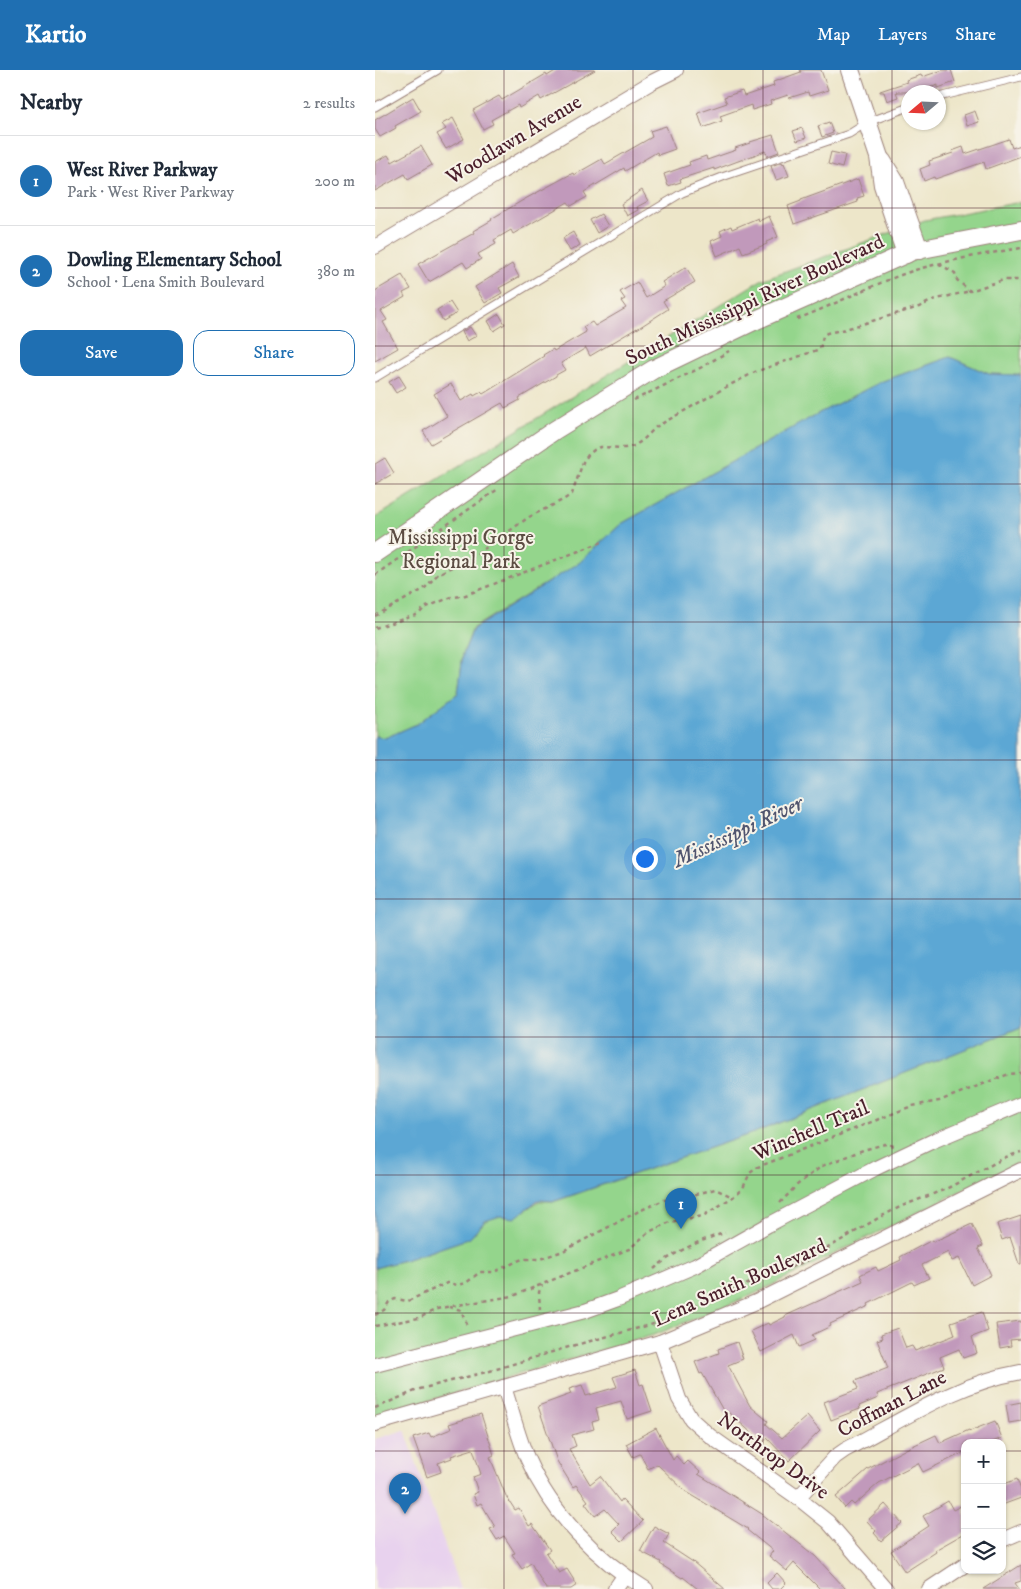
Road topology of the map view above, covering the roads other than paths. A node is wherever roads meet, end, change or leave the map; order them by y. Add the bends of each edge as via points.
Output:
1 (438, 70) edge
2 (675, 70) edge
3 (850, 70) edge
4 (1021, 76) edge
5 (946, 95) edge
6 (375, 107) edge
7 (901, 110) edge
8 (868, 122) junction
9 (1021, 230) edge
10 (375, 246) edge
11 (912, 252) junction
12 (375, 378) edge
13 (375, 553) edge
14 (1021, 1104) edge
15 (1021, 1170) edge
16 (659, 1342) junction
17 (375, 1365) edge
18 (1021, 1372) edge
19 (504, 1387) junction
20 (375, 1424) edge
21 (798, 1498) junction
22 (1021, 1532) edge
23 (1006, 1538) edge
24 (961, 1568) edge
25 (624, 1576) junction
26 (615, 1589) edge
27 (646, 1589) edge
28 (886, 1589) edge
29 (929, 1589) edge

1 - 6 lane
2 - 10 street, Woodlawn Avenue
3 - 8 street
4 - 5 lane
7 - 8 lane
8 - 11 street via 879,157 883,185
8 - 12 lane via 849,134 682,194
9 - 11 street, South Mississippi River Boulevard
11 - 13 street, South Mississippi River Boulevard via 654,369 555,430
14 - 17 street via 876,1168 695,1266 618,1299 585,1311
15 - 16 street, Lena Smith Boulevard via 755,1302
16 - 19 street, Lena Smith Boulevard
16 - 21 street, Northrop Drive via 679,1399 691,1419
18 - 21 street, Coffman Lane via 956,1391 845,1450
19 - 20 street, Lena Smith Boulevard
19 - 25 street via 528,1460 547,1495 567,1523
21 - 28 street, Northrop Drive via 828,1522
22 - 23 street
24 - 29 street
25 - 26 street
25 - 27 street

